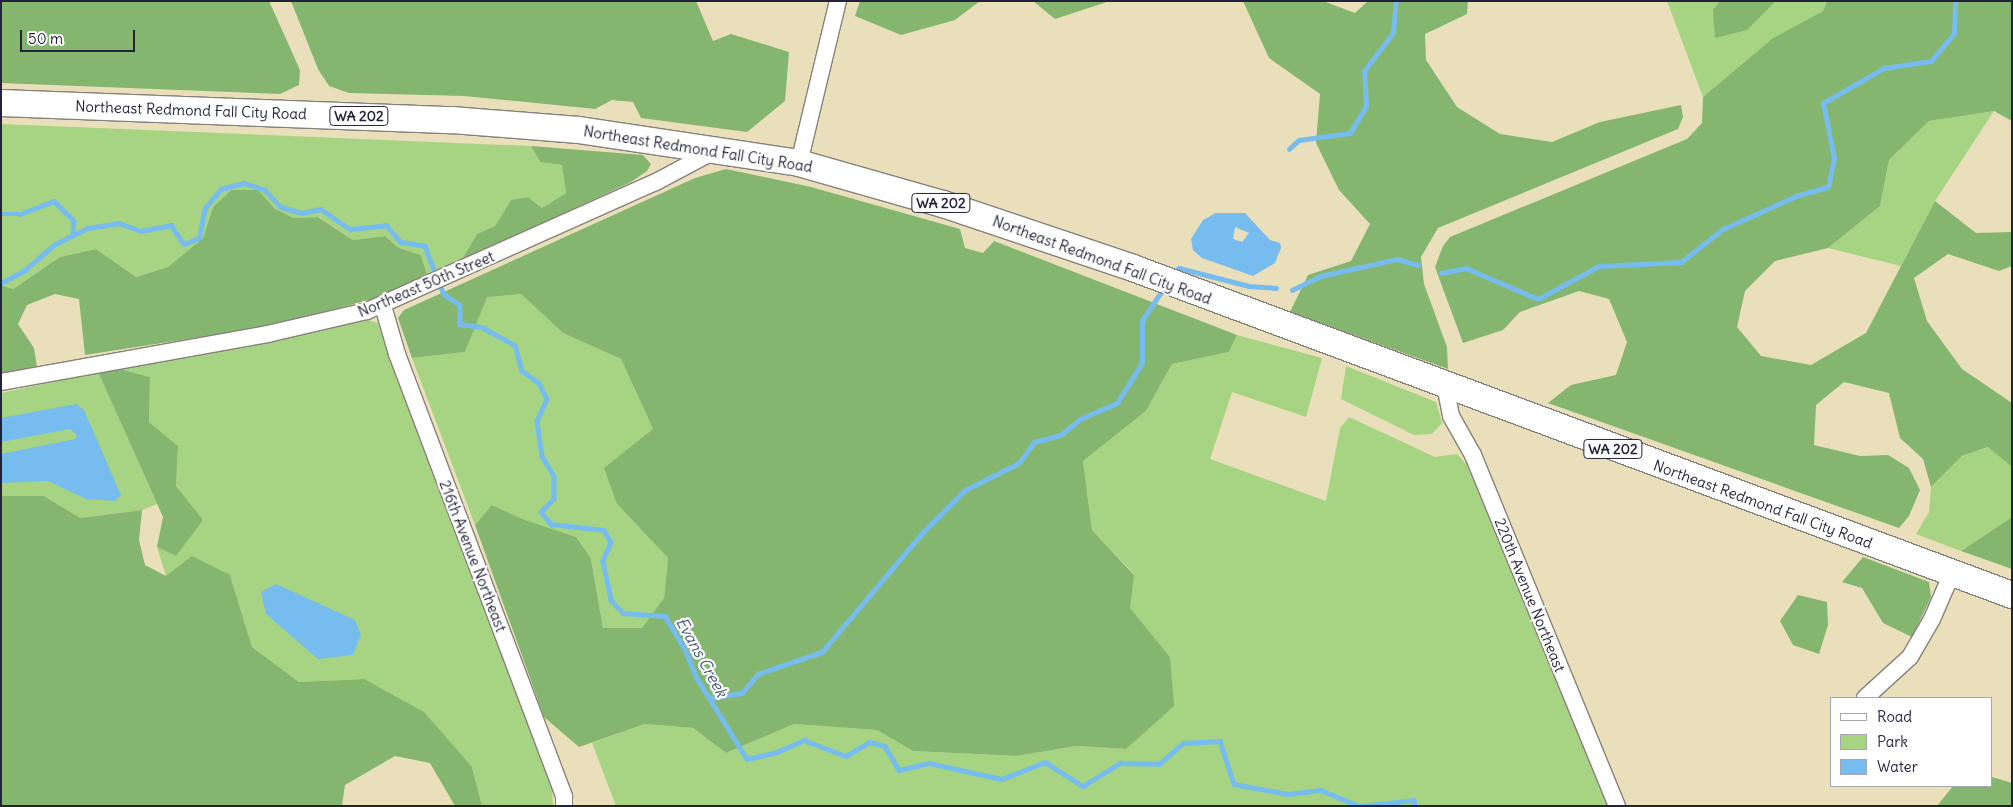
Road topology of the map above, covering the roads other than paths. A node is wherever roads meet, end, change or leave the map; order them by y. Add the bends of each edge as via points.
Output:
1 (838, 1) edge
2 (1, 102) edge
3 (714, 150) junction
4 (799, 163) junction
5 (382, 306) junction
6 (1, 382) edge
7 (1445, 385) junction
8 (1952, 573) junction
9 (2012, 595) edge
10 (1866, 697) edge
11 (564, 806) edge
12 (1617, 806) edge

1 - 4 street
2 - 3 main road, Northeast Redmond Fall City Road / WA 202 via 452,120 579,130
3 - 4 main road, Northeast Redmond Fall City Road / WA 202
3 - 5 street, Northeast 50th Street via 656,182
4 - 7 main road, Northeast Redmond Fall City Road / WA 202 via 943,204 1160,279
5 - 6 street, Northeast 50th Street via 277,333
5 - 11 street, 216th Avenue Northeast via 397,354 564,797
7 - 8 main road, Northeast Redmond Fall City Road / WA 202
7 - 12 street, 220th Avenue Northeast via 1451,416 1473,455
8 - 9 main road, Northeast Redmond Fall City Road / WA 202
8 - 10 street via 1932,620 1910,657

